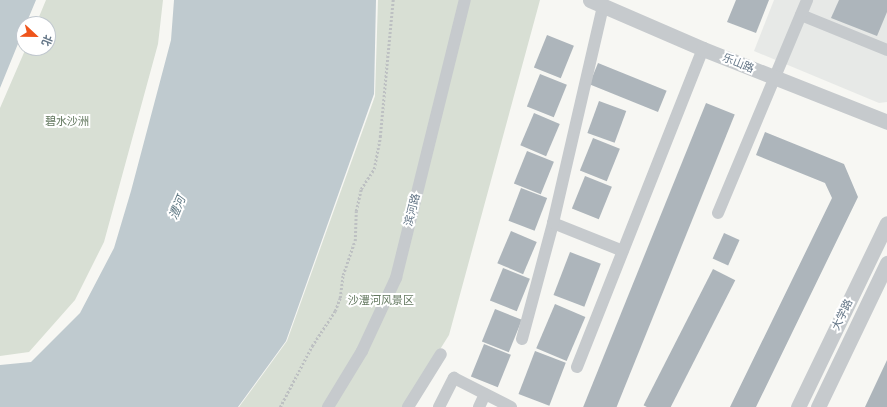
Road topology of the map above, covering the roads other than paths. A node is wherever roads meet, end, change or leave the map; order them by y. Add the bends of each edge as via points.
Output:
1 (465, 0) edge
2 (807, 0) edge
3 (596, 3) edge
4 (801, 15) junction
5 (703, 49) junction
6 (887, 50) edge
7 (775, 79) junction
8 (887, 122) edge
9 (718, 213) dead end
10 (553, 223) junction
11 (887, 223) edge
12 (623, 251) junction
13 (887, 263) edge
14 (522, 339) dead end
15 (441, 354) dead end
16 (577, 367) dead end
17 (485, 394) junction
18 (328, 407) edge
19 (408, 407) edge
20 (439, 407) edge
21 (479, 407) edge
22 (511, 407) edge
23 (798, 407) edge
24 (818, 407) edge

1 - 18 street, 滨河路 via 396,278 362,351
2 - 4 street
3 - 5 street, 乐山路
3 - 10 street
4 - 6 street
4 - 7 street
5 - 7 street, 乐山路
5 - 12 street
7 - 8 street, 乐山路
7 - 9 street
10 - 12 street
10 - 14 street
11 - 23 street, 大学路
12 - 16 street
13 - 24 street, 大学路
15 - 19 street
17 - 20 street via 454,378
17 - 21 street
17 - 22 street

